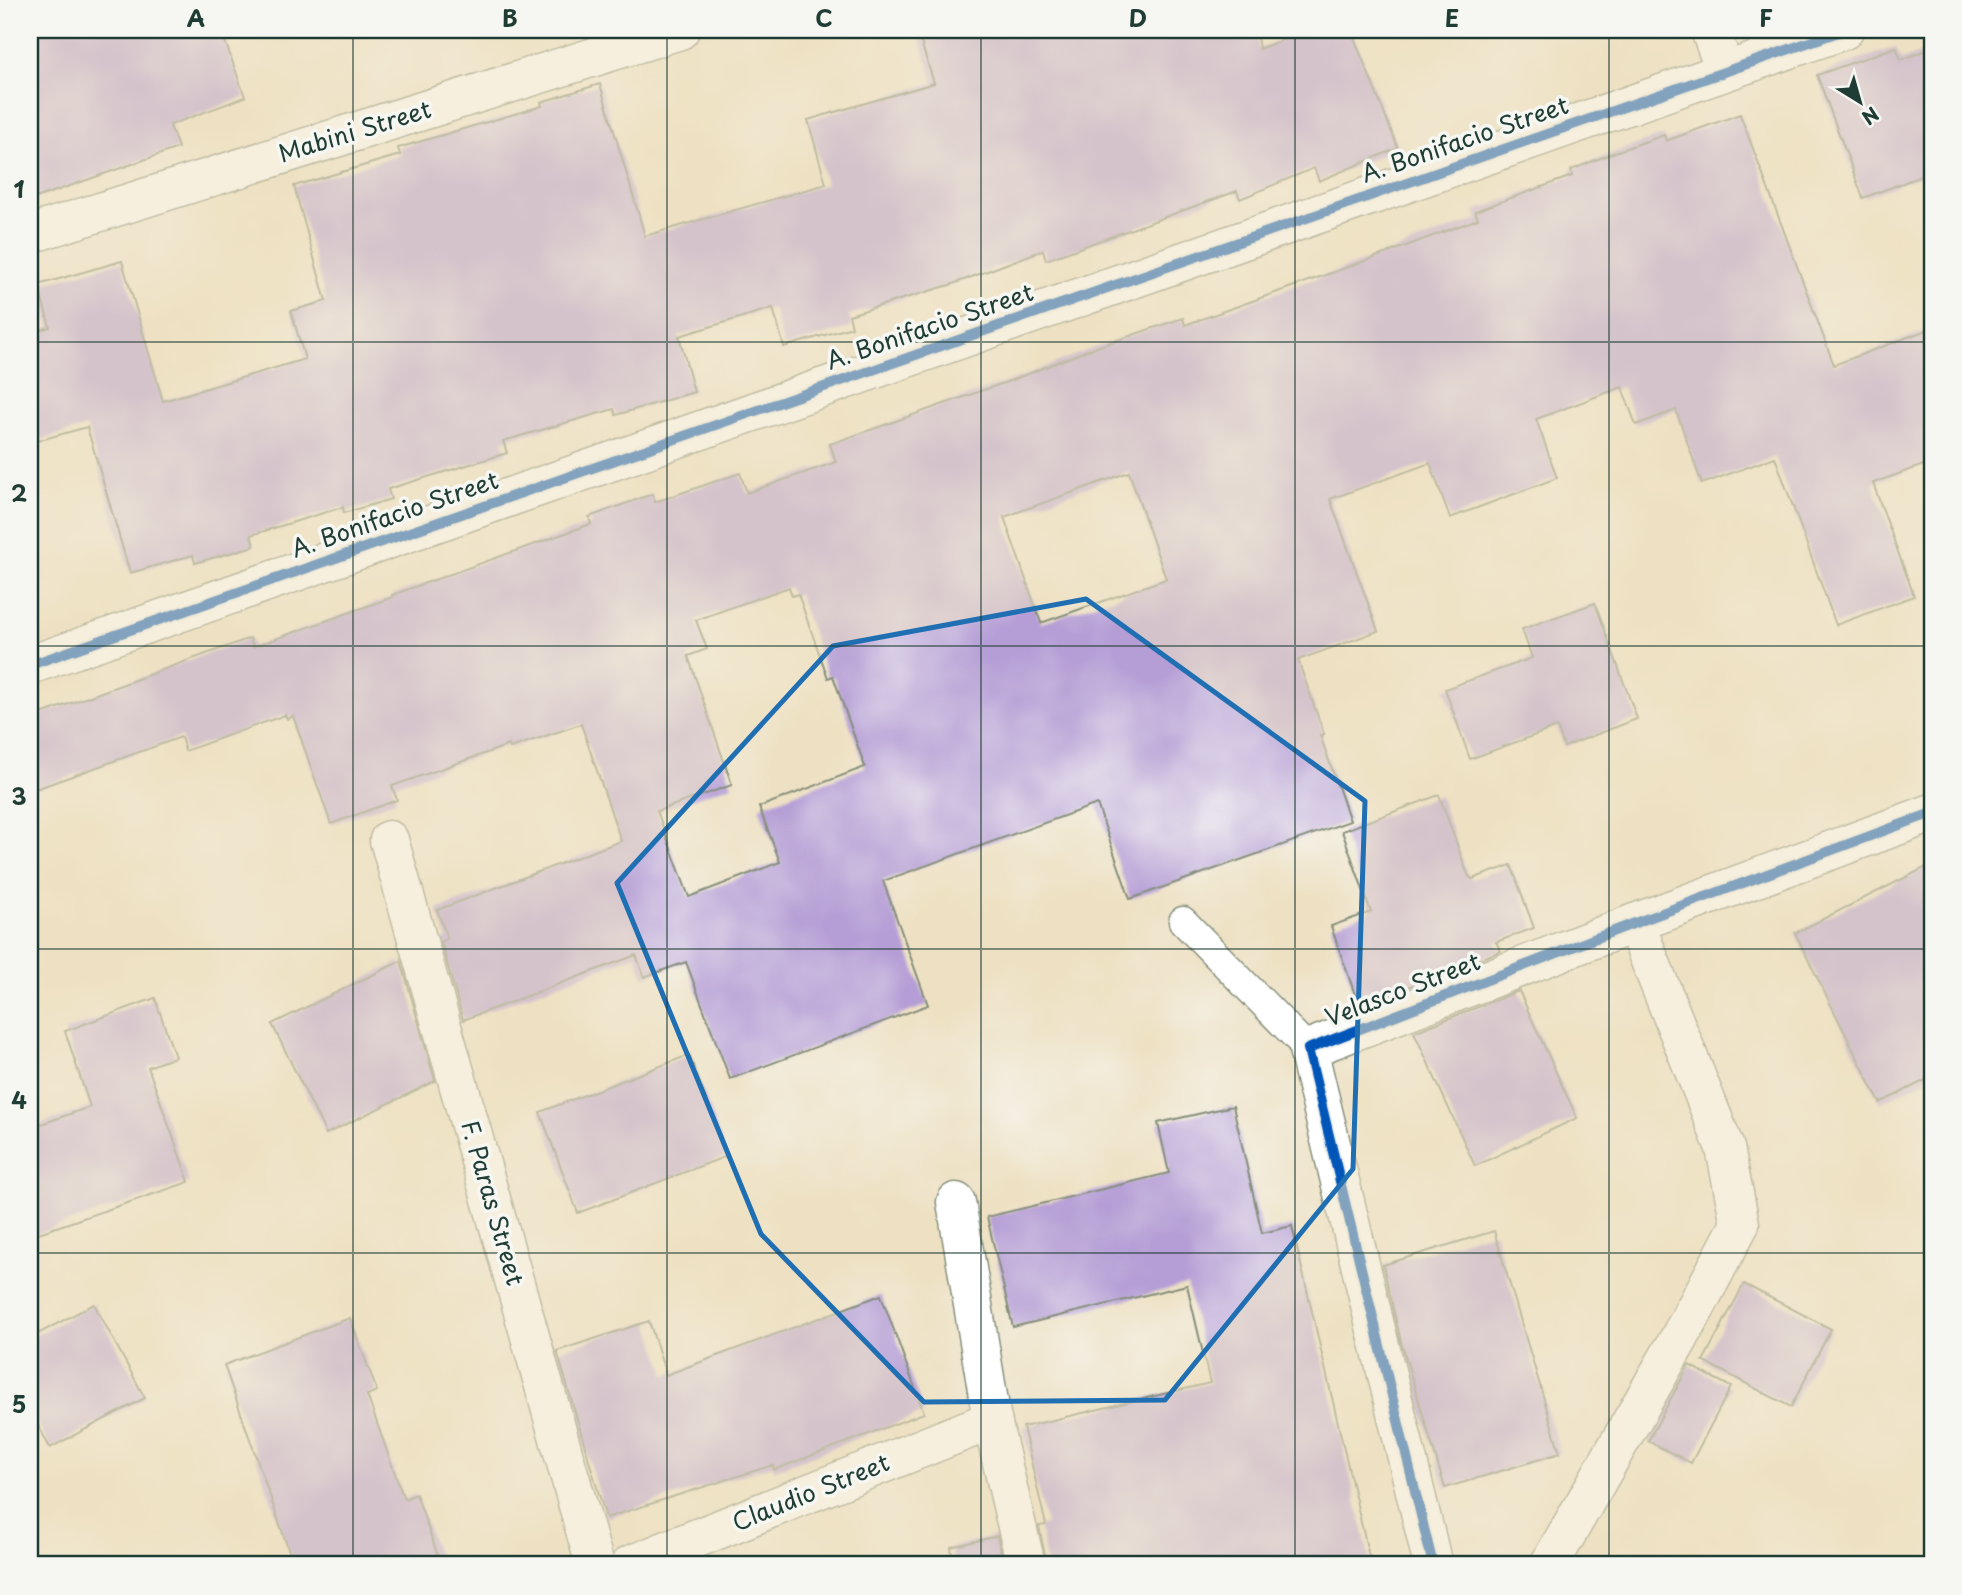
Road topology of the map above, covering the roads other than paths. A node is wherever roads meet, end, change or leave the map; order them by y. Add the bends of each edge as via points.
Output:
1 (680, 30) edge
2 (1710, 30) edge
3 (1844, 30) edge
4 (1725, 71) junction
5 (30, 234) edge
6 (30, 665) edge
7 (1932, 813) edge
8 (388, 840) dead end
9 (1183, 921) dead end
10 (1634, 923) junction
11 (1308, 1049) junction
12 (956, 1202) dead end
13 (992, 1420) junction
14 (595, 1565) edge
15 (630, 1565) edge
16 (1026, 1565) edge
17 (1433, 1565) edge
18 (1549, 1565) edge

1 - 5 street, Mabini Street
2 - 4 street
3 - 4 street, A. Bonifacio Street
4 - 6 street, A. Bonifacio Street
7 - 10 street, Velasco Street
8 - 14 street, F. Paras Street
9 - 11 lane
10 - 11 street, Velasco Street
10 - 18 street via 1724,1148 1740,1223
11 - 17 street, Velasco Street
12 - 13 street
13 - 15 street, Claudio Street
13 - 16 street

